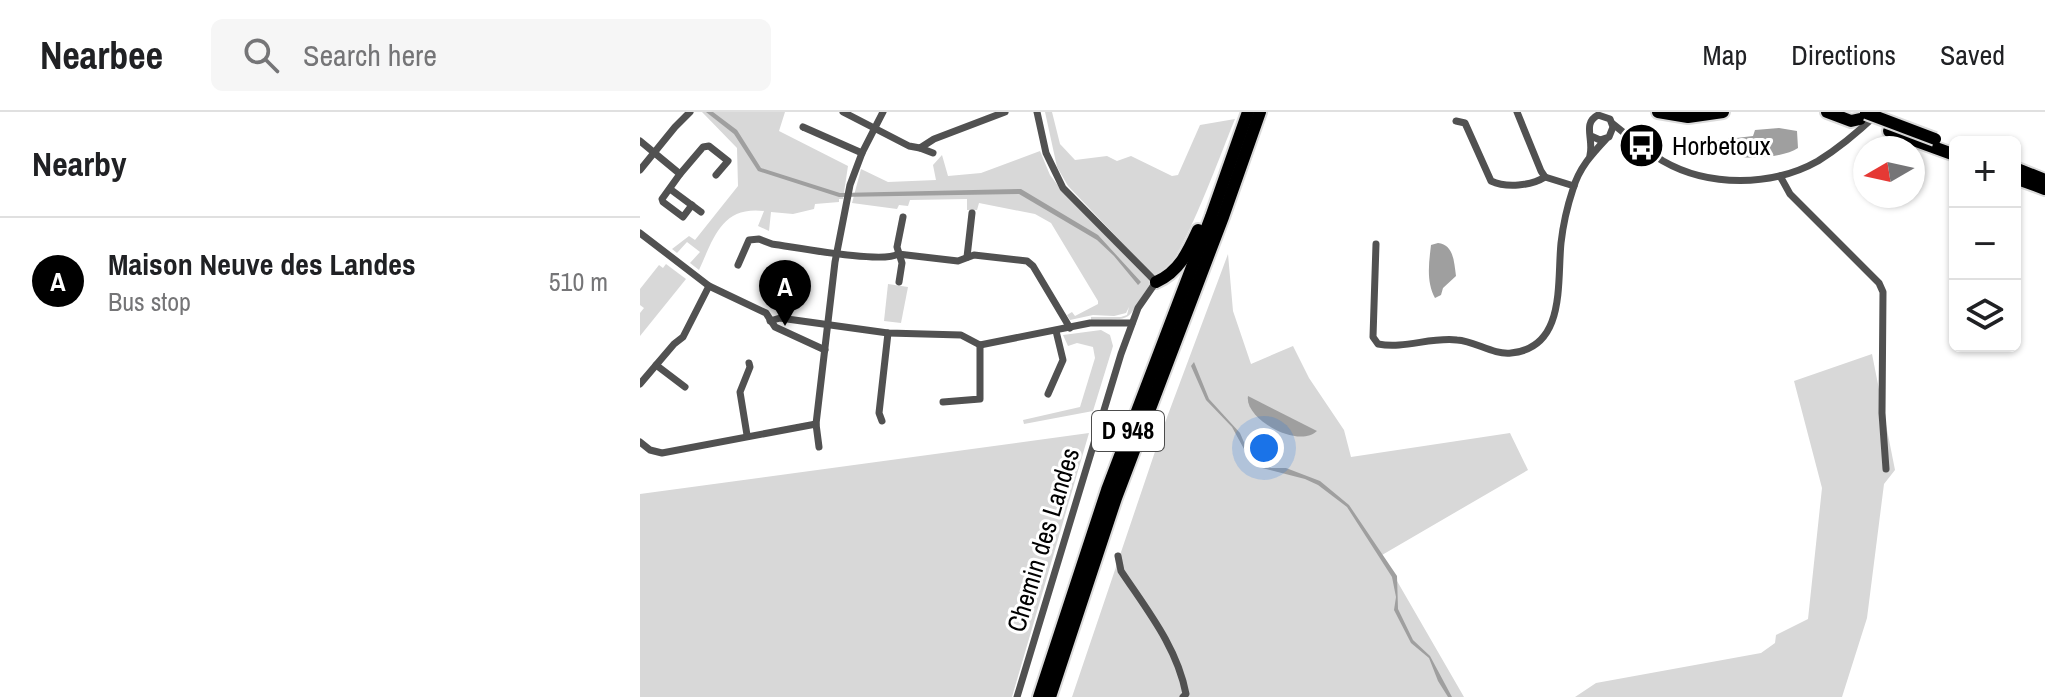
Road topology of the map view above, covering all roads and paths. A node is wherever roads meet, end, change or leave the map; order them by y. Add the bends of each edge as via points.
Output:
1 (690, 112) edge
2 (843, 112) edge
3 (883, 112) edge
4 (1005, 112) edge
5 (1037, 112) edge
6 (1248, 112) edge
7 (1260, 112) edge
8 (1517, 112) edge
9 (1658, 112) edge
10 (1723, 112) edge
11 (1827, 112) edge
12 (1841, 112) edge
13 (1603, 114) edge
14 (1868, 114) edge
15 (1593, 115) edge
16 (1456, 121) dead end
17 (1613, 124) junction
18 (803, 127) dead end
19 (875, 128) junction
20 (1627, 135) junction
21 (1591, 136) junction
22 (1608, 138) junction
23 (640, 141) edge
24 (1949, 144) edge
25 (920, 148) junction
26 (655, 153) junction
27 (862, 153) junction
28 (933, 153) dead end
29 (1949, 153) edge
30 (1590, 155) junction
31 (640, 170) edge
32 (2021, 170) edge
33 (680, 174) junction
34 (716, 175) dead end
35 (1780, 176) junction
36 (1545, 177) junction
37 (2021, 180) edge
38 (2045, 180) edge
39 (1574, 186) junction
40 (670, 189) junction
41 (1221, 189) junction
42 (2045, 189) edge
43 (692, 205) junction
44 (701, 212) dead end
45 (972, 213) dead end
46 (903, 217) dead end
47 (640, 233) edge
48 (1376, 244) dead end
49 (838, 253) junction
50 (898, 254) junction
51 (967, 257) junction
52 (738, 265) dead end
53 (899, 282) dead end
54 (1156, 282) junction
55 (709, 286) junction
56 (770, 321) junction
57 (1132, 323) junction
58 (1115, 324) junction
59 (828, 326) junction
60 (1070, 328) junction
61 (1056, 331) junction
62 (888, 333) junction
63 (1128, 334) junction
64 (980, 345) junction
65 (825, 350) junction
66 (749, 363) dead end
67 (656, 365) junction
68 (640, 384) edge
69 (685, 387) dead end
70 (1048, 394) dead end
71 (943, 402) dead end
72 (882, 421) dead end
73 (816, 424) junction
74 (747, 435) junction
75 (640, 442) edge
76 (819, 447) dead end
77 (1886, 469) dead end
78 (1118, 556) dead end
79 (1017, 697) edge
80 (1039, 697) edge
81 (1050, 697) edge
82 (1183, 697) edge

1 - 26 street
2 - 19 street
3 - 19 street
4 - 25 street
5 - 54 street via 1046,153 1063,188
6 - 41 highway, D 948
7 - 81 highway, D 948 via 1124,474
8 - 36 street
9 - 10 highway via 1688,117
11 - 14 highway via 1851,121
12 - 14 highway
13 - 15 street
13 - 17 street
14 - 24 highway, bridge
14 - 29 highway via 1889,131
14 - 35 street via 1832,152
15 - 21 street
16 - 36 street via 1465,123 1491,181 1501,185
17 - 20 street
17 - 22 street
18 - 27 street
19 - 25 street
19 - 27 street
20 - 22 street
20 - 35 street via 1666,162 1694,173 1746,180
21 - 22 street
21 - 30 street
22 - 30 street
23 - 26 street
25 - 28 street
26 - 31 street
26 - 33 street
27 - 49 street via 850,185
30 - 39 street
32 - 38 highway
33 - 34 street via 709,146 728,161
33 - 40 street
35 - 77 street via 1790,194 1883,292
36 - 39 street
37 - 42 highway
39 - 48 street via 1564,224 1555,312 1546,335 1530,348 1504,353 1454,339 1378,344 1373,337
40 - 43 street
40 - 43 street via 663,202 683,217
41 - 54 highway via 1211,198 1179,266
41 - 80 highway, D 948 via 1127,432
43 - 44 street
45 - 51 street
46 - 50 street
47 - 55 street
49 - 50 street via 891,258
49 - 52 street via 749,240
49 - 59 street
50 - 51 street via 958,261
50 - 53 street
51 - 60 street via 1027,261
54 - 57 street, Chemin des Landes
55 - 56 street via 766,313
55 - 67 street via 683,337
56 - 59 street
56 - 65 street
57 - 58 street
57 - 63 street, Chemin des Landes
58 - 60 street
58 - 63 street
59 - 62 street
59 - 65 street
60 - 61 street
61 - 64 street
61 - 70 street via 1063,360
62 - 64 street via 961,335
62 - 72 street
63 - 79 street, Chemin des Landes
64 - 71 street via 980,399
65 - 73 street
66 - 74 street via 740,392
67 - 68 street
67 - 69 street
73 - 74 street
73 - 76 street
74 - 75 street via 662,453
78 - 82 street via 1121,571 1174,652

